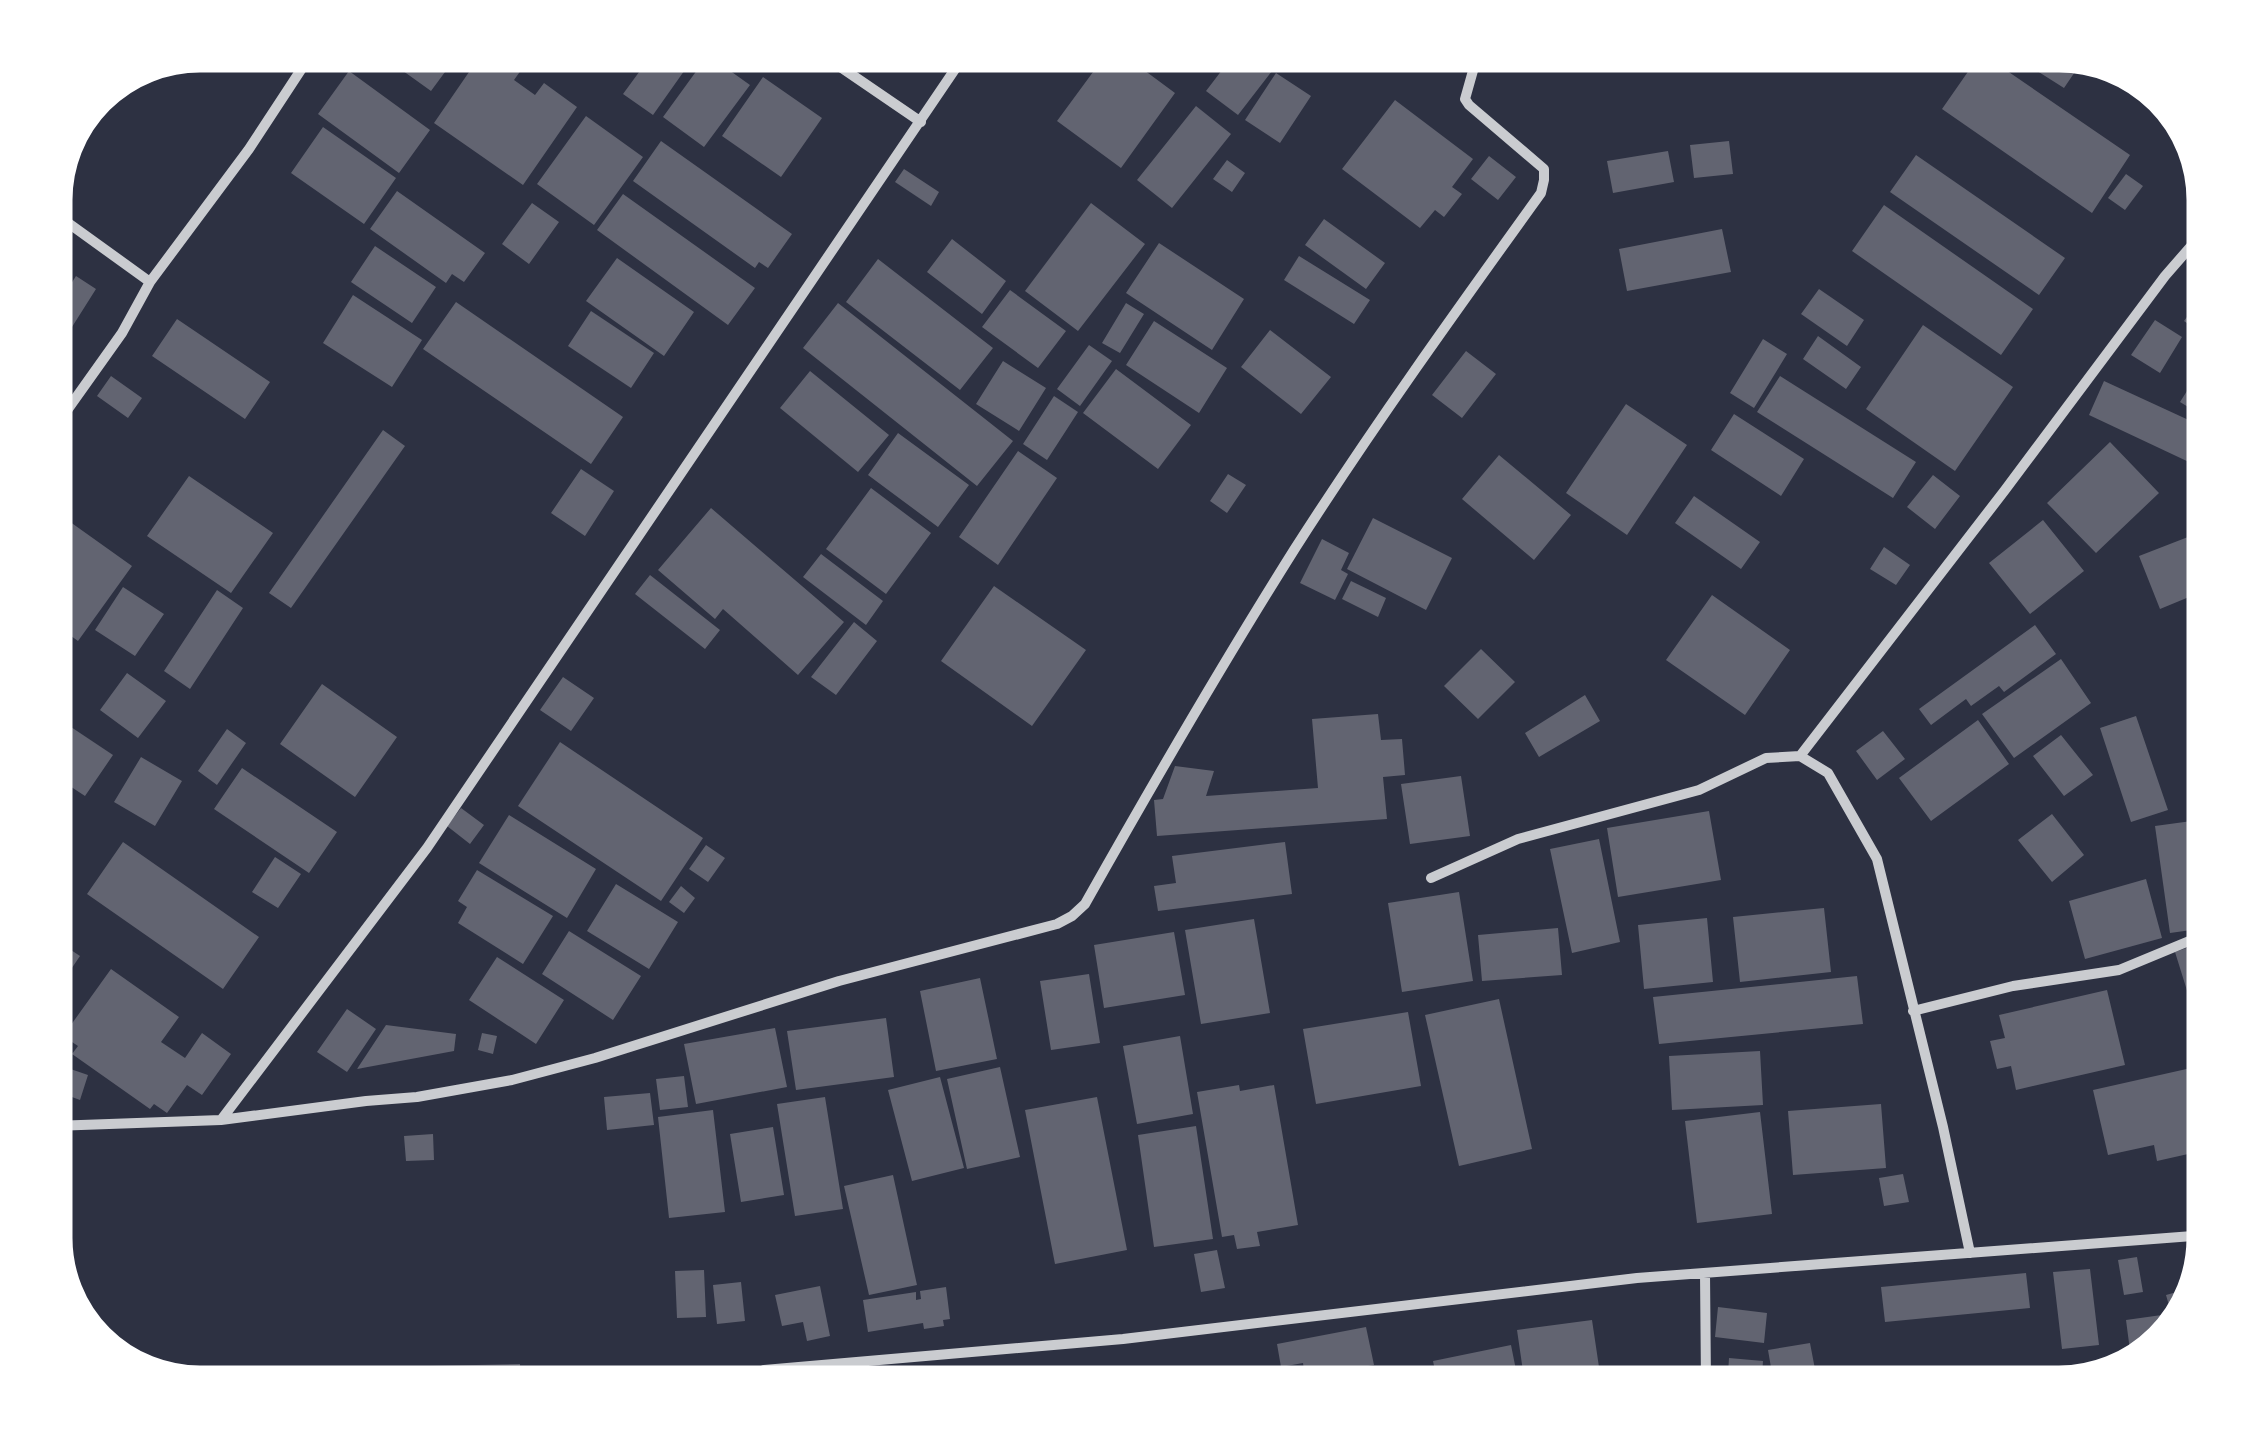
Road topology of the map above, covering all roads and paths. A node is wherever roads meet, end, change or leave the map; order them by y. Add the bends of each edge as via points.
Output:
1 (300, 70) edge
2 (846, 70) edge
3 (954, 70) edge
4 (1473, 70) edge
5 (921, 122) junction
6 (70, 224) edge
7 (2189, 248) edge
8 (150, 282) junction
9 (70, 406) edge
10 (1800, 756) junction
11 (1431, 878) dead end
12 (2189, 941) edge
13 (1913, 1011) junction
14 (221, 1120) junction
15 (70, 1125) edge
16 (2189, 1236) edge
17 (1970, 1252) junction
18 (1705, 1273) junction
19 (787, 1368) edge
20 (1706, 1368) edge

1 - 8 street
2 - 5 street
3 - 5 street
4 - 14 street via 1465,99 1544,169 1541,193 1294,550 1072,916 512,1080
5 - 14 street via 427,848
6 - 8 street
7 - 10 street
8 - 9 street
10 - 11 street via 1766,758 1699,790 1518,839
10 - 13 street via 1828,772 1877,859
12 - 13 street via 2119,970
13 - 17 street
14 - 15 street
16 - 17 street
17 - 18 street
18 - 19 street via 1123,1339
18 - 20 street

